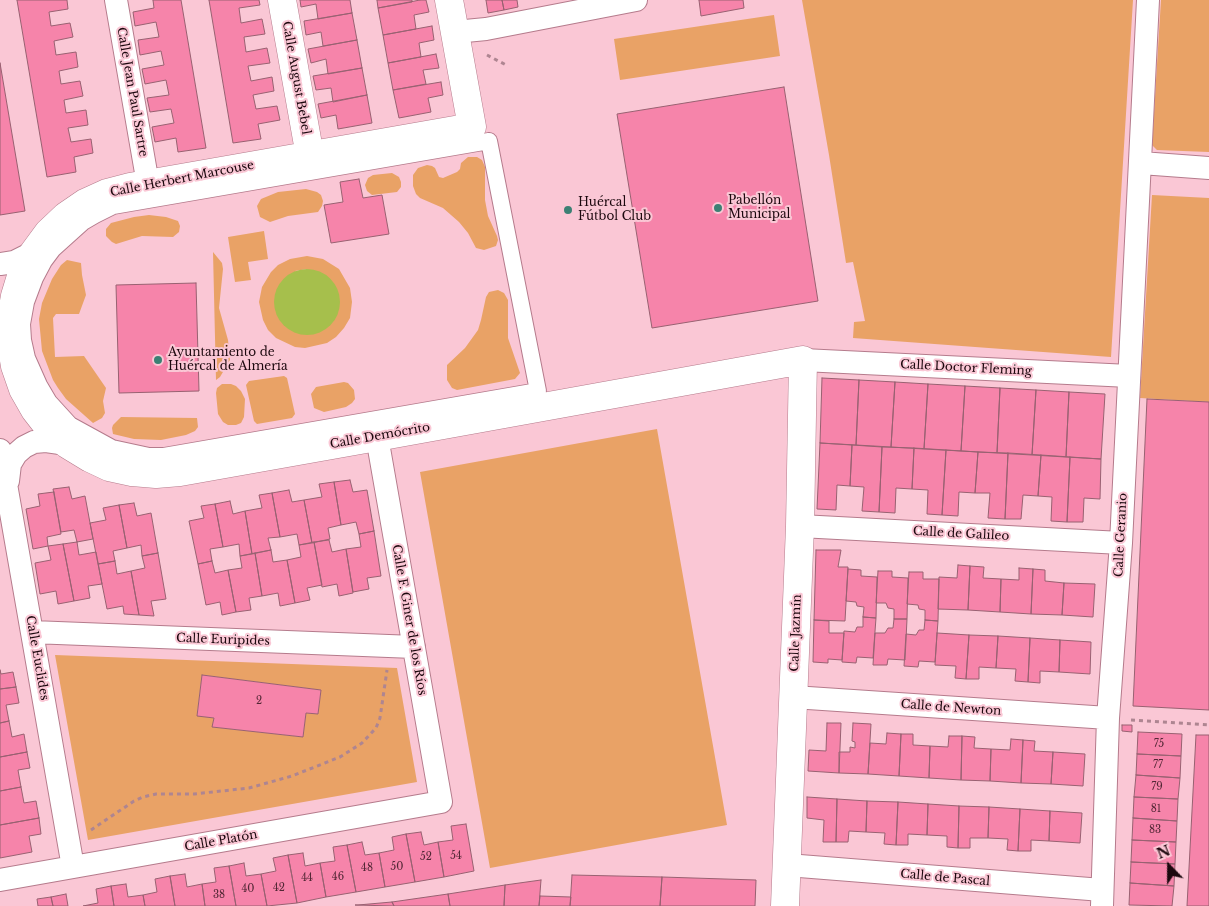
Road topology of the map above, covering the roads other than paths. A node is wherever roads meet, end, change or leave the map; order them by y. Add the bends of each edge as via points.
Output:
1 (116, 0) edge
2 (282, 0) edge
3 (449, 0) edge
4 (636, 0) edge
5 (1148, 0) edge
6 (455, 32) junction
7 (310, 156) junction
8 (1140, 164) junction
9 (1209, 168) edge
10 (148, 184) junction
11 (34, 252) junction
12 (0, 264) edge
13 (26, 302) joint
14 (6, 355) edge
15 (803, 360) junction
16 (1129, 376) junction
17 (377, 437) junction
18 (67, 444) junction
19 (0, 450) edge
20 (8, 493) junction
21 (800, 526) junction
22 (1121, 542) junction
23 (32, 632) junction
24 (414, 647) junction
25 (793, 697) junction
26 (1108, 718) junction
27 (441, 802) joint
28 (787, 865) junction
29 (73, 867) junction
30 (0, 880) edge
31 (1102, 898) edge
32 (786, 906) edge

1 - 10 street, Calle Jean Paul Sartre
2 - 7 street, Calle August Bebel
3 - 6 street
4 - 6 street
5 - 8 street, Calle Geranio
6 - 7 street, Calle Herbert Marcouse via 472,127
7 - 10 street, Calle Herbert Marcouse
8 - 9 street
8 - 16 street, Calle Geranio
10 - 11 street, Calle Herbert Marcouse via 107,193 85,203 48,233
11 - 12 street via 14,262
11 - 14 street, Calle Herbert Marcouse via 22,273 15,296
13 - 13 street via 35,278 53,249 83,222 113,206 489,141 538,390 164,456 128,453 70,425 49,402 27,358 22,324
14 - 18 street, Calle Demócrito via 35,410
15 - 16 street, Calle Doctor Fleming
15 - 17 street, Calle Demócrito
15 - 21 street, Calle Jazmín
16 - 22 street, Calle Geranio
17 - 18 street, Calle Demócrito via 156,474 109,466
17 - 24 street, Calle F. Giner de los Ríos
18 - 20 street via 46,441 24,447 10,464
19 - 20 street, Calle Euclides
20 - 23 street, Calle Euclides
21 - 22 street, Calle de Galileo
21 - 25 street, Calle Jazmín
22 - 26 street, Calle Geranio
23 - 24 street, Calle Euripides
23 - 29 street, Calle Euclides
24 - 27 street, Calle F. Giner de los Ríos
25 - 26 street, Calle de Newton
25 - 28 street, Calle Jazmín
26 - 31 street, Calle Geranio
27 - 29 street, Calle Platón
28 - 31 street, Calle de Pascal
28 - 32 street, Calle Jazmín
29 - 30 street, Calle Platón

